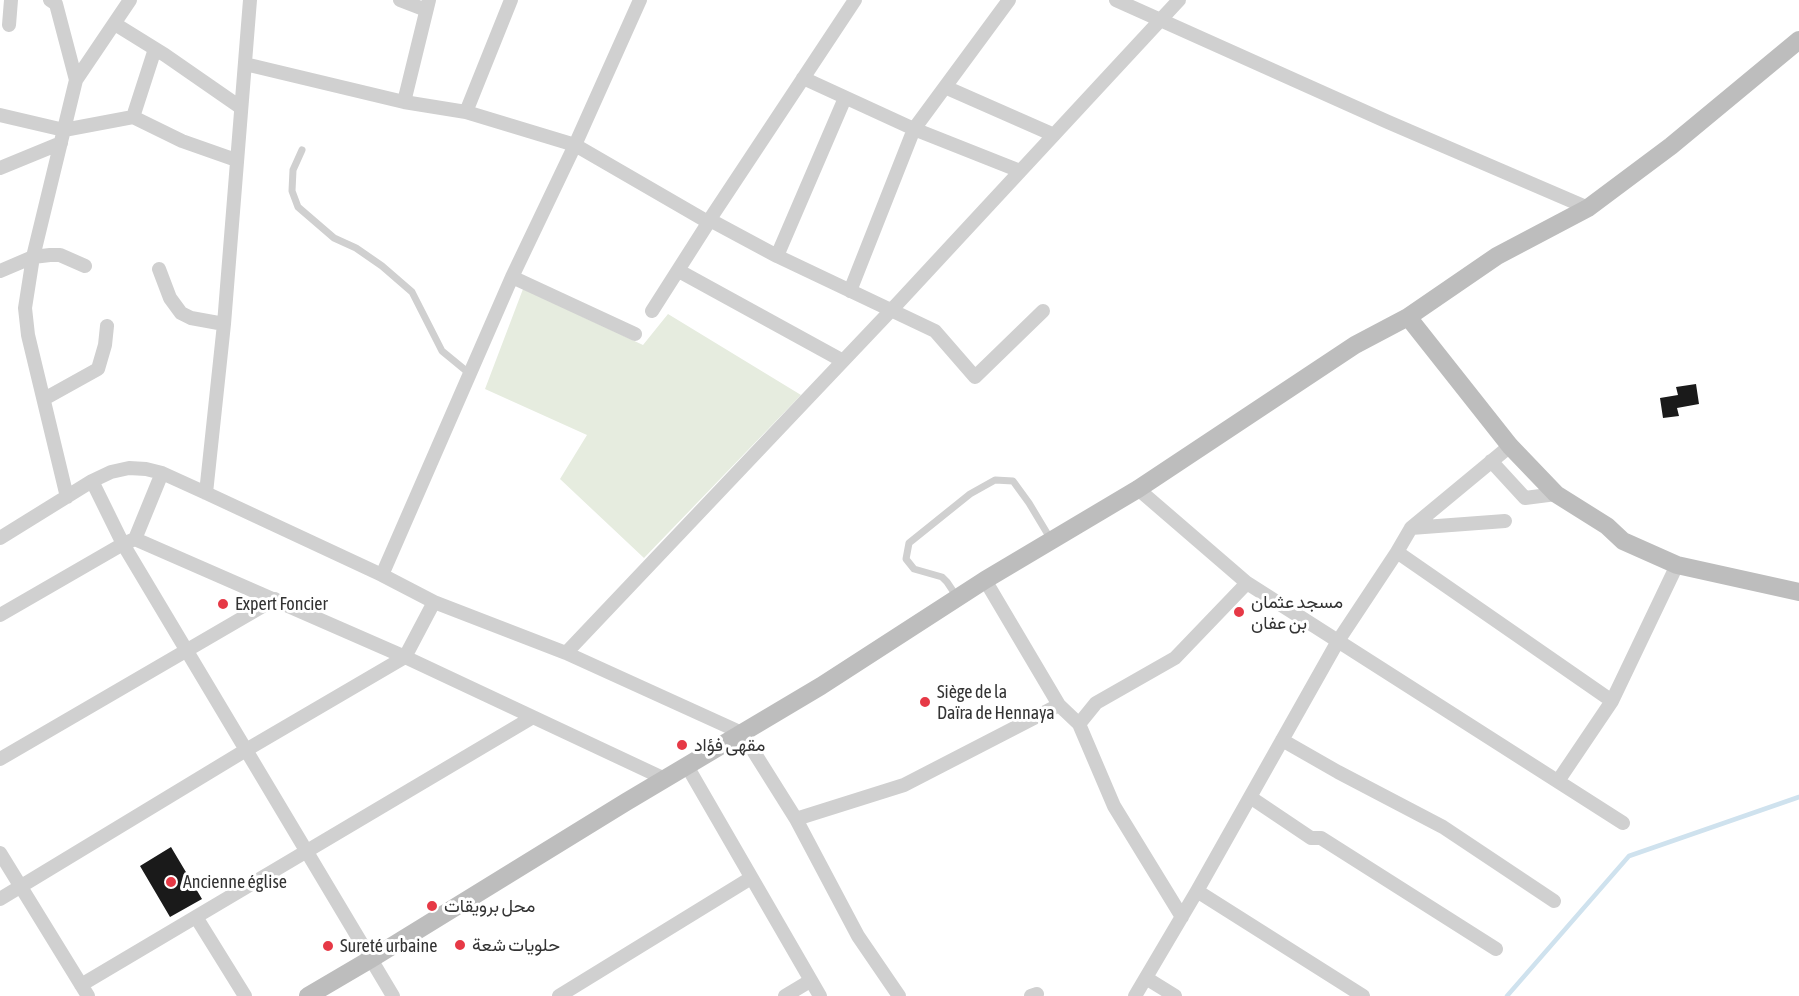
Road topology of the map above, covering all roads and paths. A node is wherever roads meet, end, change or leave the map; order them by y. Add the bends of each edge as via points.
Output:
1 (11, 0) edge
2 (130, 0) edge
3 (250, 0) edge
4 (400, 0) edge
5 (511, 0) edge
6 (855, 0) edge
7 (1009, 0) edge
8 (1116, 0) edge
9 (1179, 0) edge
10 (55, 1) edge
11 (636, 1) edge
12 (427, 5) edge
13 (1159, 21) junction
14 (115, 24) junction
15 (9, 25) dead end
16 (1799, 40) edge
17 (155, 49) junction
18 (245, 64) junction
19 (803, 78) junction
20 (76, 80) junction
21 (945, 87) junction
22 (845, 98) junction
23 (404, 102) junction
24 (240, 107) junction
25 (466, 112) junction
26 (0, 115) edge
27 (133, 117) junction
28 (914, 129) junction
29 (1054, 135) junction
30 (63, 137) junction
31 (575, 145) junction
32 (302, 150) dead end
33 (236, 160) junction
34 (0, 168) edge
35 (1020, 171) junction
36 (1588, 208) junction
37 (709, 221) junction
38 (777, 256) junction
39 (33, 257) junction
40 (85, 266) dead end
41 (159, 269) dead end
42 (0, 271) edge
43 (679, 271) junction
44 (512, 277) junction
45 (850, 291) junction
46 (652, 311) dead end
47 (890, 311) junction
48 (1043, 311) dead end
49 (1408, 317) junction
50 (224, 324) junction
51 (107, 326) dead end
52 (635, 334) dead end
53 (843, 361) junction
54 (470, 374) junction
55 (44, 399) junction
56 (1510, 446) junction
57 (1491, 461) junction
58 (162, 473) junction
59 (92, 481) junction
60 (1137, 489) junction
61 (206, 493) junction
62 (1556, 494) junction
63 (67, 497) junction
64 (1504, 520) dead end
65 (1410, 528) junction
66 (0, 538) edge
67 (1052, 540) junction
68 (129, 542) junction
69 (1397, 552) junction
70 (1677, 565) junction
71 (382, 575) junction
72 (985, 580) junction
73 (1247, 583) junction
74 (1799, 592) edge
75 (957, 598) junction
76 (275, 599) junction
77 (434, 602) junction
78 (0, 615) edge
79 (1338, 641) junction
80 (186, 650) junction
81 (566, 653) junction
82 (405, 657) junction
83 (1612, 701) junction
84 (1059, 705) junction
85 (533, 717) junction
86 (1079, 724) junction
87 (742, 733) junction
88 (1282, 740) junction
89 (246, 750) junction
90 (0, 759) edge
91 (687, 766) junction
92 (665, 779) junction
93 (1558, 781) junction
94 (1250, 797) junction
95 (796, 819) junction
96 (1623, 823) dead end
97 (307, 852) junction
98 (0, 853) edge
99 (751, 878) junction
100 (21, 887) junction
101 (1197, 891) junction
102 (0, 899) edge
103 (1554, 901) dead end
104 (196, 917) junction
105 (1182, 917) junction
106 (1496, 949) dead end
107 (371, 959) junction
108 (1146, 978) junction
109 (810, 981) junction
110 (84, 991) edge
111 (245, 996) edge
112 (308, 996) edge
113 (393, 996) edge
114 (560, 996) edge
115 (785, 996) edge
116 (820, 996) edge
117 (899, 996) edge
118 (1135, 996) edge
119 (1175, 996) edge
120 (1363, 996) edge

1 - 15 street
2 - 14 street
3 - 18 street
4 - 12 street
5 - 25 street
6 - 19 street
7 - 21 street
8 - 13 street
9 - 13 street
10 - 20 street
11 - 31 street
12 - 23 street
13 - 29 street
13 - 36 street
14 - 17 street
14 - 20 street
16 - 36 main road via 1671,146
17 - 24 street
17 - 27 street
18 - 23 street
18 - 24 street
19 - 22 street
19 - 37 street
20 - 30 street
21 - 28 street
21 - 29 street
22 - 28 street
22 - 38 street
23 - 25 street
24 - 33 street
25 - 31 street
26 - 30 street
27 - 30 street
27 - 33 street via 182,141
28 - 35 street
28 - 45 street
29 - 35 street
30 - 34 street
30 - 39 street
31 - 37 street
31 - 44 street
32 - 54 lane via 293,170 292,191 298,207 334,238 382,266 412,292 442,351
33 - 50 street
35 - 47 street
36 - 49 main road via 1497,256
37 - 38 street
37 - 43 street
38 - 45 street
39 - 40 street via 60,255
39 - 42 street
39 - 55 street via 25,308
41 - 50 street via 181,314
43 - 46 street
43 - 53 street
44 - 52 street
44 - 54 street
45 - 47 street
47 - 48 street via 935,331 975,377
47 - 53 street
49 - 56 main road
49 - 60 main road via 1356,345
50 - 61 street
51 - 55 street via 98,369
53 - 81 street
54 - 71 street
55 - 63 street
56 - 57 street
56 - 62 main road
57 - 62 street via 1525,498
57 - 65 street
58 - 59 street via 129,468
58 - 61 street
58 - 68 street
59 - 63 street
59 - 68 street
60 - 67 main road
60 - 73 street
61 - 71 street
62 - 70 main road via 1623,541
63 - 66 street
64 - 65 street
65 - 69 street
67 - 72 main road
67 - 75 lane via 1013,481 994,480 970,494 909,543 906,559 914,569 942,577
68 - 76 street
68 - 78 street
68 - 80 street
69 - 79 street
69 - 83 street
70 - 74 main road
70 - 83 street
71 - 77 street
72 - 75 main road
72 - 84 street
73 - 79 street
73 - 86 street via 1175,658 1096,703
75 - 87 main road
76 - 80 street
76 - 82 street
77 - 81 street
77 - 82 street
79 - 88 street
79 - 93 street
80 - 89 street
80 - 90 street
81 - 87 street
82 - 85 street
82 - 89 street
83 - 93 street
84 - 86 street
84 - 95 street via 904,785
85 - 92 street
85 - 97 street
86 - 105 street via 1114,806
87 - 91 main road
87 - 95 street
88 - 94 street
88 - 103 street via 1443,827
89 - 97 street
89 - 100 street
91 - 92 main road
91 - 99 street
92 - 107 main road
93 - 96 street
94 - 101 street
94 - 106 street
95 - 117 street via 858,936
97 - 104 street
97 - 107 street
98 - 100 street
99 - 109 street
99 - 114 street
100 - 102 street
100 - 110 street
101 - 105 street
101 - 120 street
104 - 110 street
104 - 111 street
105 - 108 street
107 - 112 main road
107 - 113 street
108 - 118 street
108 - 119 street
109 - 115 street
109 - 116 street

